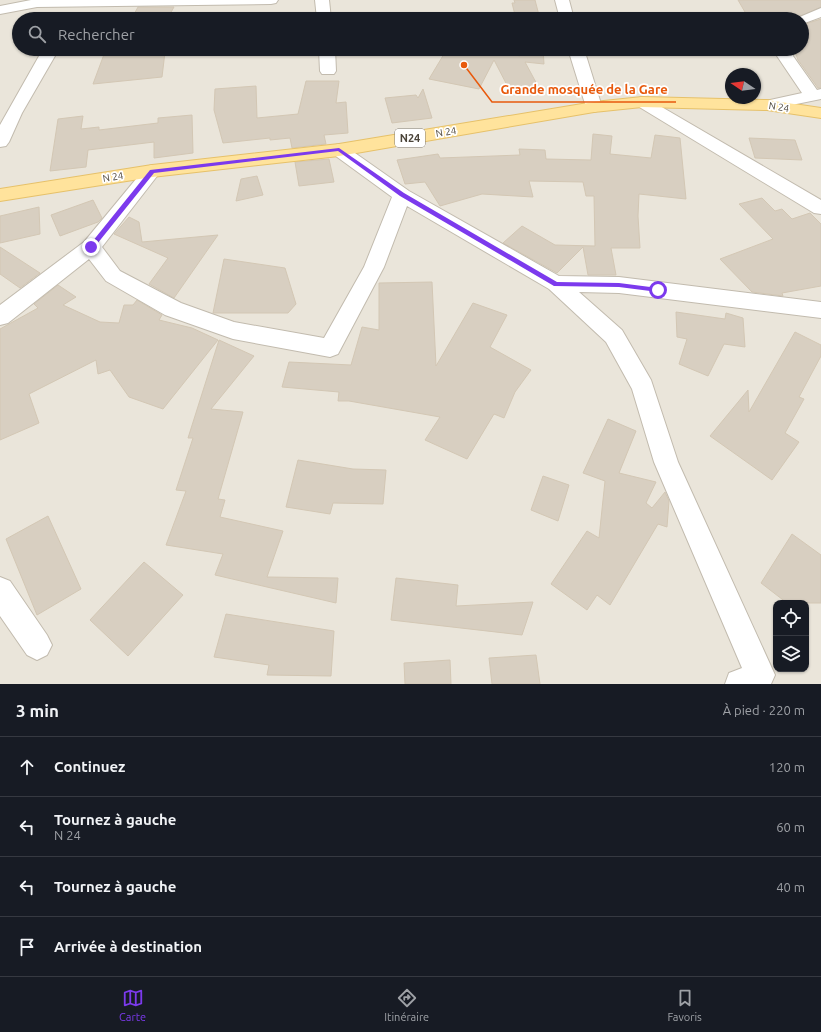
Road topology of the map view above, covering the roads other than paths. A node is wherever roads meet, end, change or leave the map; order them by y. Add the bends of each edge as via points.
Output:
1 (270, 0) edge
2 (322, 0) edge
3 (562, 0) edge
4 (77, 3) junction
5 (0, 10) edge
6 (72, 12) edge
7 (323, 12) edge
8 (566, 12) edge
9 (821, 12) edge
10 (809, 17) edge
11 (46, 56) edge
12 (327, 56) edge
13 (578, 56) edge
14 (785, 56) edge
15 (328, 70) dead end
16 (816, 94) edge
17 (642, 102) junction
18 (767, 104) junction
19 (594, 107) junction
20 (821, 113) edge
21 (7, 114) edge
22 (0, 142) edge
23 (339, 150) junction
24 (152, 171) junction
25 (0, 195) edge
26 (402, 195) junction
27 (821, 208) edge
28 (91, 247) junction
29 (556, 284) junction
30 (821, 310) edge
31 (0, 317) edge
32 (0, 591) edge
33 (36, 645) dead end
34 (755, 681) edge

1 - 4 street
2 - 7 street
3 - 8 street
4 - 5 street via 37,3
4 - 6 street
9 - 10 street
11 - 21 street
12 - 15 street
13 - 19 street
14 - 16 street
16 - 18 street
17 - 18 main road, N 24 / N24
17 - 19 main road, N 24 / N24
17 - 27 street
18 - 20 main road, N 24 / N24
19 - 23 main road, N 24 / N24
21 - 22 street
23 - 24 main road, N 24 / N24
23 - 26 street
24 - 25 main road, N 24 / N24
24 - 28 street
26 - 28 street via 374,268 330,348 233,330 173,309 113,276
26 - 29 street
28 - 31 street
29 - 30 street via 619,285
29 - 34 street via 614,336 643,387 666,462
32 - 33 street

